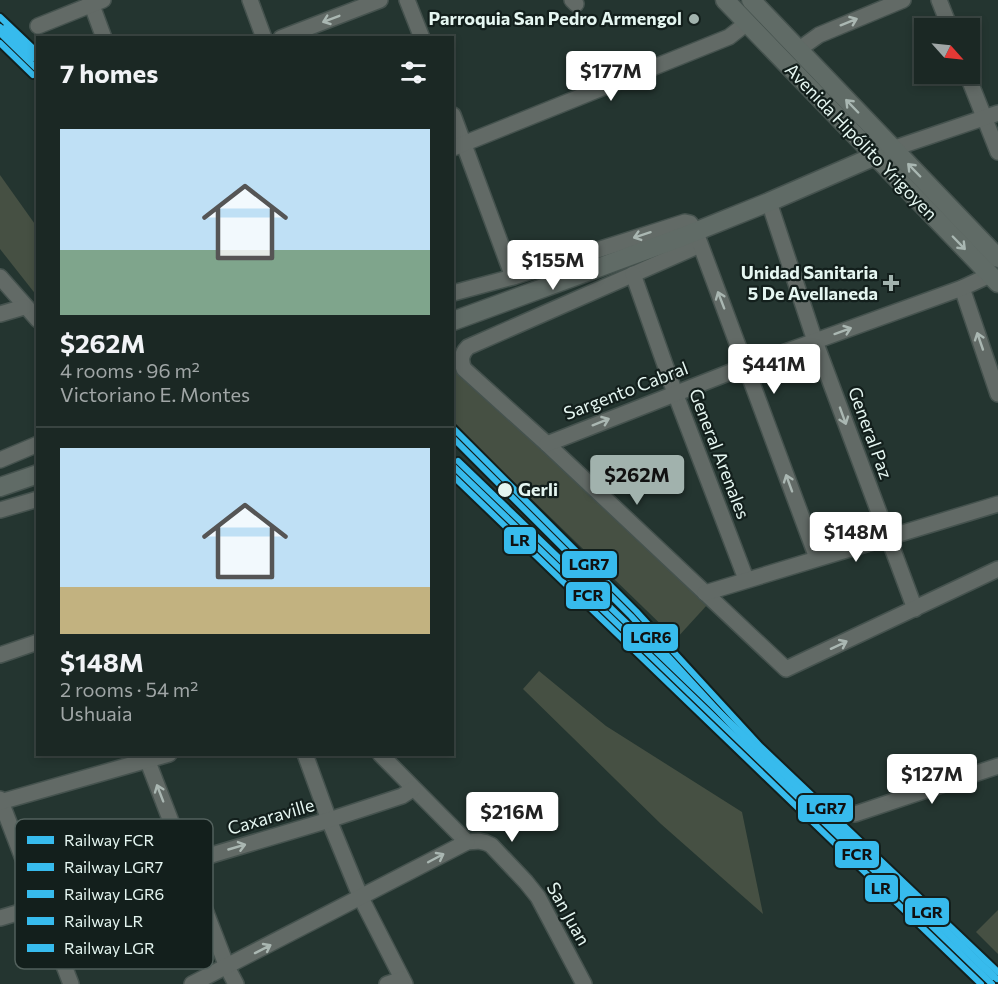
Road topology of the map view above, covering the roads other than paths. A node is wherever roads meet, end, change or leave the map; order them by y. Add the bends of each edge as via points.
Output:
1 (249, 0) edge
2 (380, 0) edge
3 (407, 0) edge
4 (725, 0) edge
5 (751, 0) edge
6 (903, 0) edge
7 (939, 0) edge
8 (95, 1) edge
9 (946, 18) edge
10 (747, 23) junction
11 (38, 26) dead end
12 (104, 36) edge
13 (263, 36) edge
14 (286, 36) edge
15 (421, 36) edge
16 (798, 50) junction
17 (973, 84) edge
18 (991, 116) edge
19 (454, 120) edge
20 (459, 146) edge
21 (893, 148) junction
22 (998, 152) edge
23 (875, 156) junction
24 (769, 202) junction
25 (698, 237) junction
26 (998, 258) edge
27 (633, 274) junction
28 (0, 277) edge
29 (513, 277) junction
30 (994, 279) edge
31 (962, 288) junction
32 (454, 293) edge
33 (24, 307) junction
34 (0, 314) edge
35 (36, 318) edge
36 (454, 321) edge
37 (815, 341) junction
38 (746, 366) junction
39 (675, 393) junction
40 (998, 394) edge
41 (547, 444) junction
42 (36, 445) edge
43 (0, 460) edge
44 (36, 475) edge
45 (0, 488) edge
46 (36, 500) edge
47 (998, 504) edge
48 (0, 510) edge
49 (888, 537) junction
50 (817, 558) junction
51 (998, 569) edge
52 (746, 579) junction
53 (705, 593) junction
54 (915, 609) junction
55 (36, 643) edge
56 (0, 655) edge
57 (306, 756) edge
58 (382, 756) edge
59 (146, 758) edge
60 (998, 766) edge
61 (413, 789) junction
62 (0, 801) edge
63 (855, 814) dead end
64 (169, 819) edge
65 (329, 820) junction
66 (15, 839) edge
67 (467, 842) junction
68 (213, 854) edge
69 (361, 898) junction
70 (15, 913) edge
71 (0, 918) edge
72 (213, 931) edge
73 (227, 967) junction
74 (65, 969) edge
75 (404, 981) edge
76 (71, 984) edge
77 (192, 984) edge
78 (236, 984) edge
79 (387, 984) edge
80 (584, 984) edge

1 - 13 street
2 -> 14 street
3 - 15 street
4 - 10 main road, Avenida Hipólito Yrigoyen
5 - 16 main road, Avenida Hipólito Yrigoyen
16 -> 6 street via 819,35
7 - 9 street
8 - 11 street
8 - 12 street
10 - 20 street via 729,37
10 - 23 main road, Avenida Hipólito Yrigoyen
21 -> 16 main road, Avenida Hipólito Yrigoyen
17 - 18 street
18 - 21 street
18 - 22 street
19 - 20 street
20 - 29 street
21 - 23 street
26 -> 21 main road, Avenida Hipólito Yrigoyen
23 - 24 main road
23 -> 30 main road, Avenida Hipólito Yrigoyen
24 - 25 main road
24 - 37 street, General Paz
25 - 27 street
25 -> 29 street via 690,223 685,222
25 - 36 main road via 682,237
38 -> 25 street
27 - 39 street, General Arenales
27 - 41 street via 468,346 461,357 465,369
28 - 33 street
29 - 32 street
30 - 31 street, Sargento Cabral
37 -> 31 street, Sargento Cabral
40 -> 31 street
33 - 34 street
33 - 35 street
37 - 38 street, Sargento Cabral
37 -> 49 street, General Paz
38 - 39 street, Sargento Cabral
50 -> 38 street
41 -> 39 street, Sargento Cabral
39 - 52 street, General Arenales
41 - 53 street
42 - 43 street
44 - 45 main road
46 - 48 street
47 - 49 street
49 - 50 street
49 - 54 street, General Paz
50 - 52 street
51 - 54 street
52 - 53 street
53 -> 54 street via 786,669
55 - 56 street
57 - 65 street
58 - 61 street
59 - 62 street
64 -> 59 street
60 - 63 street
61 - 65 street, Caxaraville
61 - 67 street
62 - 66 street
68 -> 65 street, Caxaraville
65 - 69 street
69 -> 67 street
67 - 80 street, San Juan via 478,840 491,845 532,889
73 -> 69 street
69 - 75 street
70 - 71 street, Caxaraville
72 - 73 street
73 - 77 street
73 - 78 street
74 - 76 street
75 - 79 street

